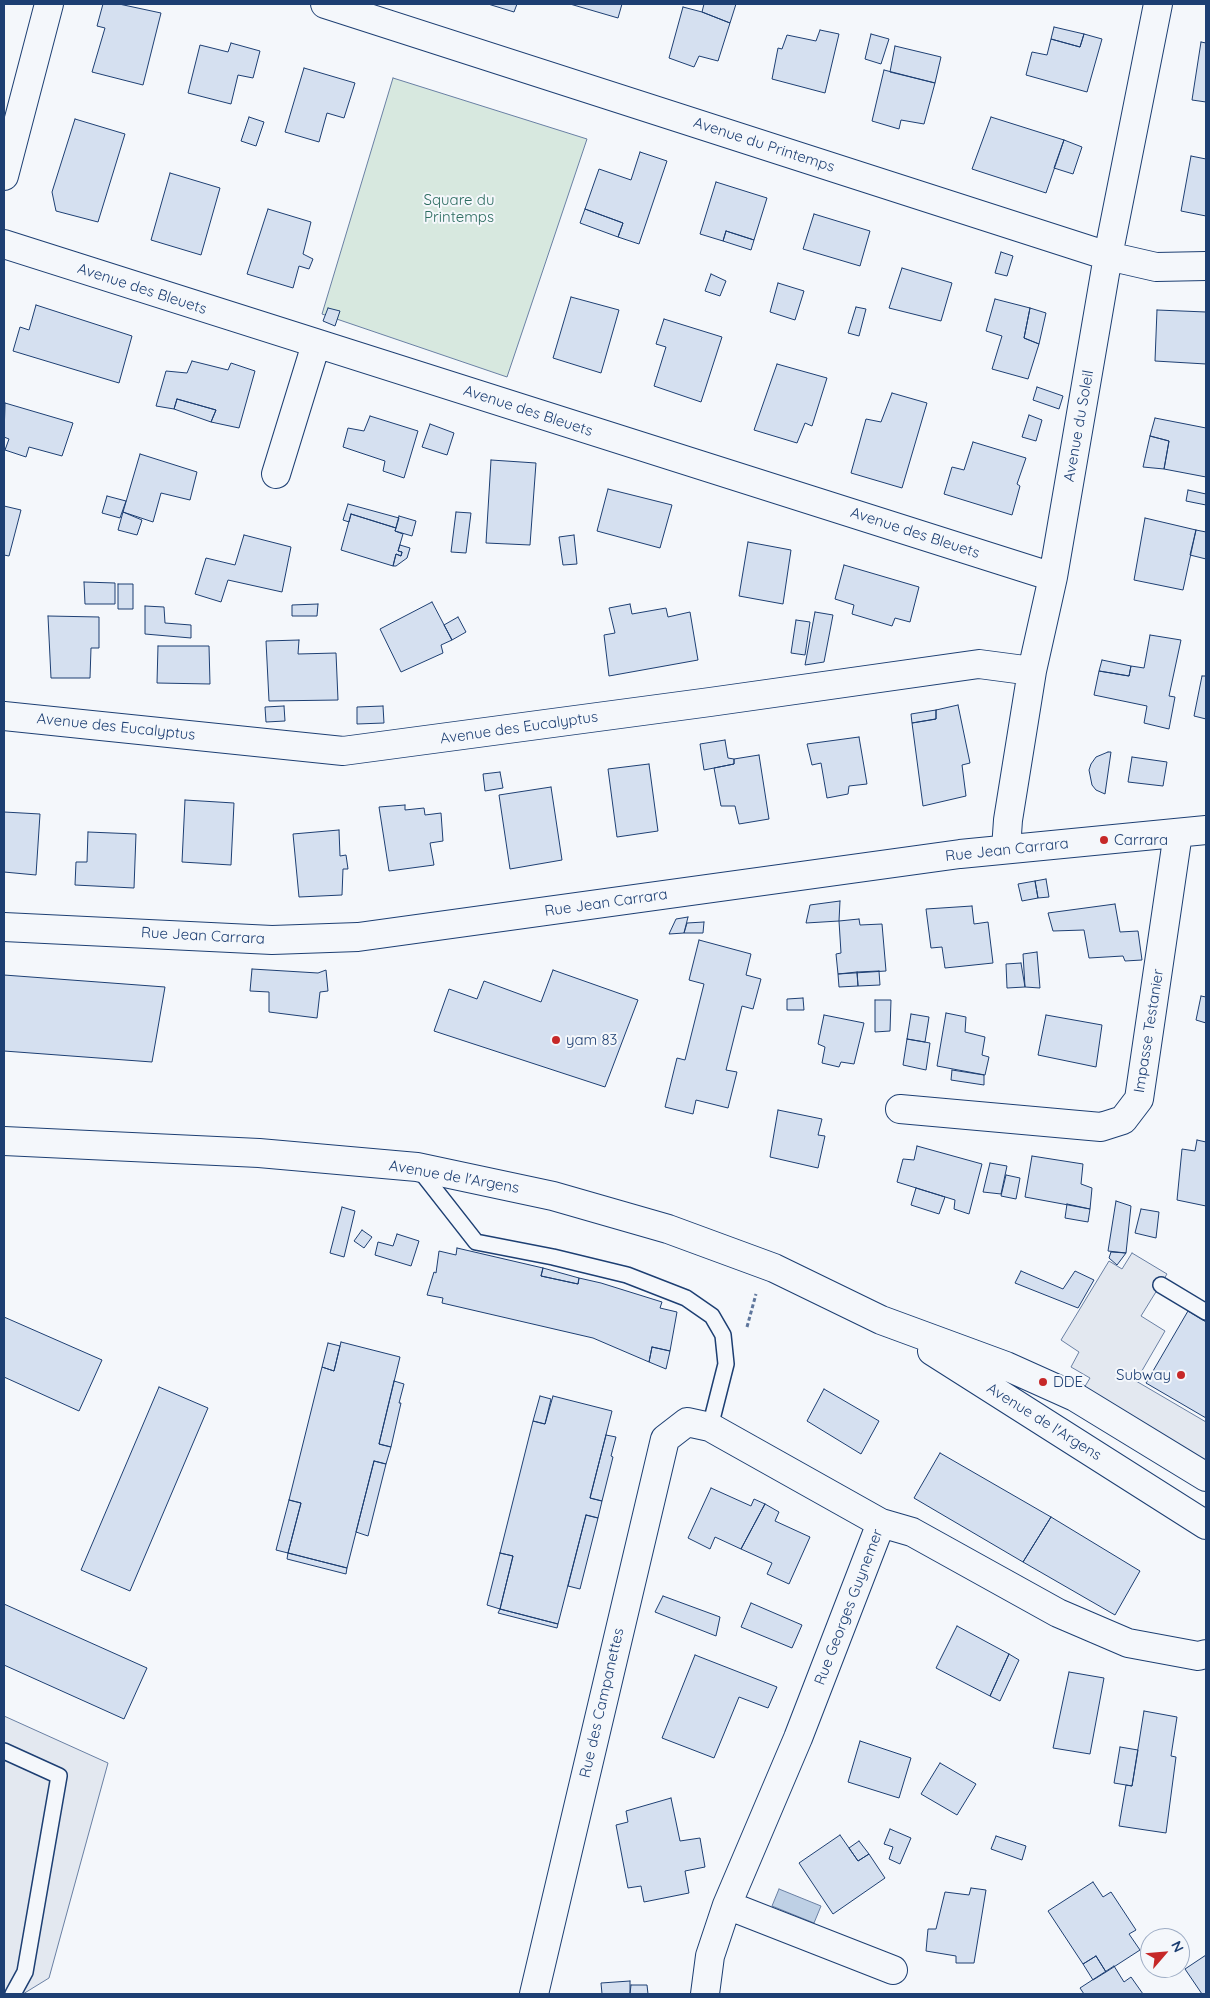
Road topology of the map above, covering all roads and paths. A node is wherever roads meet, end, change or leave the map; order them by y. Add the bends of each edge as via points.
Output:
1 (49, 4) edge
2 (325, 4) edge
3 (1158, 4) edge
4 (4, 176) edge
5 (4, 244) edge
6 (1108, 256) junction
7 (1206, 266) edge
8 (316, 344) junction
9 (276, 474) dead end
10 (1053, 577) junction
11 (1032, 671) junction
12 (4, 716) edge
13 (1206, 830) edge
14 (1178, 834) junction
15 (1006, 849) junction
16 (4, 927) edge
17 (900, 1110) dead end
18 (4, 1141) edge
19 (417, 1167) junction
20 (1161, 1285) dead end
21 (758, 1290) dead end
22 (1206, 1312) edge
23 (882, 1320) junction
24 (747, 1328) dead end
25 (698, 1424) junction
26 (1206, 1478) edge
27 (881, 1522) junction
28 (1206, 1524) edge
29 (1206, 1654) edge
30 (4, 1751) edge
31 (727, 1906) junction
32 (893, 1970) dead end
33 (13, 1994) edge
34 (534, 1994) edge
35 (706, 1994) edge

1 - 4 street
2 - 6 street, Avenue du Printemps
3 - 6 street, Avenue du Soleil
5 - 8 street, Avenue des Bleuets
6 - 7 street, Avenue du Printemps via 1156,267
6 - 10 street, Avenue du Soleil
8 - 9 street
8 - 10 street, Avenue des Bleuets
10 - 11 street, Avenue du Soleil
11 - 12 street, Avenue des Eucalyptus via 978,664 343,751
11 - 15 street, Avenue du Soleil
13 - 14 street, Rue Jean Carrara
14 - 15 street, Rue Jean Carrara
14 - 17 street, Impasse Testanier via 1139,1098 1123,1120 1101,1127
15 - 16 street, Rue Jean Carrara via 358,937 272,940
18 - 19 street, Avenue de l'Argens via 259,1153
19 - 23 street, Avenue de l'Argens via 553,1196 668,1229 774,1268
19 - 25 lane via 476,1242 627,1275 686,1298 712,1316 723,1334 726,1364
20 - 22 lane
21 - 24 path
23 - 26 street, Avenue de l'Argens via 1006,1366 1075,1396
23 - 28 street, Avenue de l'Argens
25 - 27 street
25 - 34 street, Rue des Campanettes via 665,1439
27 - 29 street, Rue Georges Guynemer via 912,1532 1058,1613 1128,1643 1198,1656
27 - 31 street, Rue Georges Guynemer via 798,1738
30 - 33 lane via 59,1776 25,1972
31 - 32 street
31 - 35 street, Rue Georges Guynemer via 710,1956

